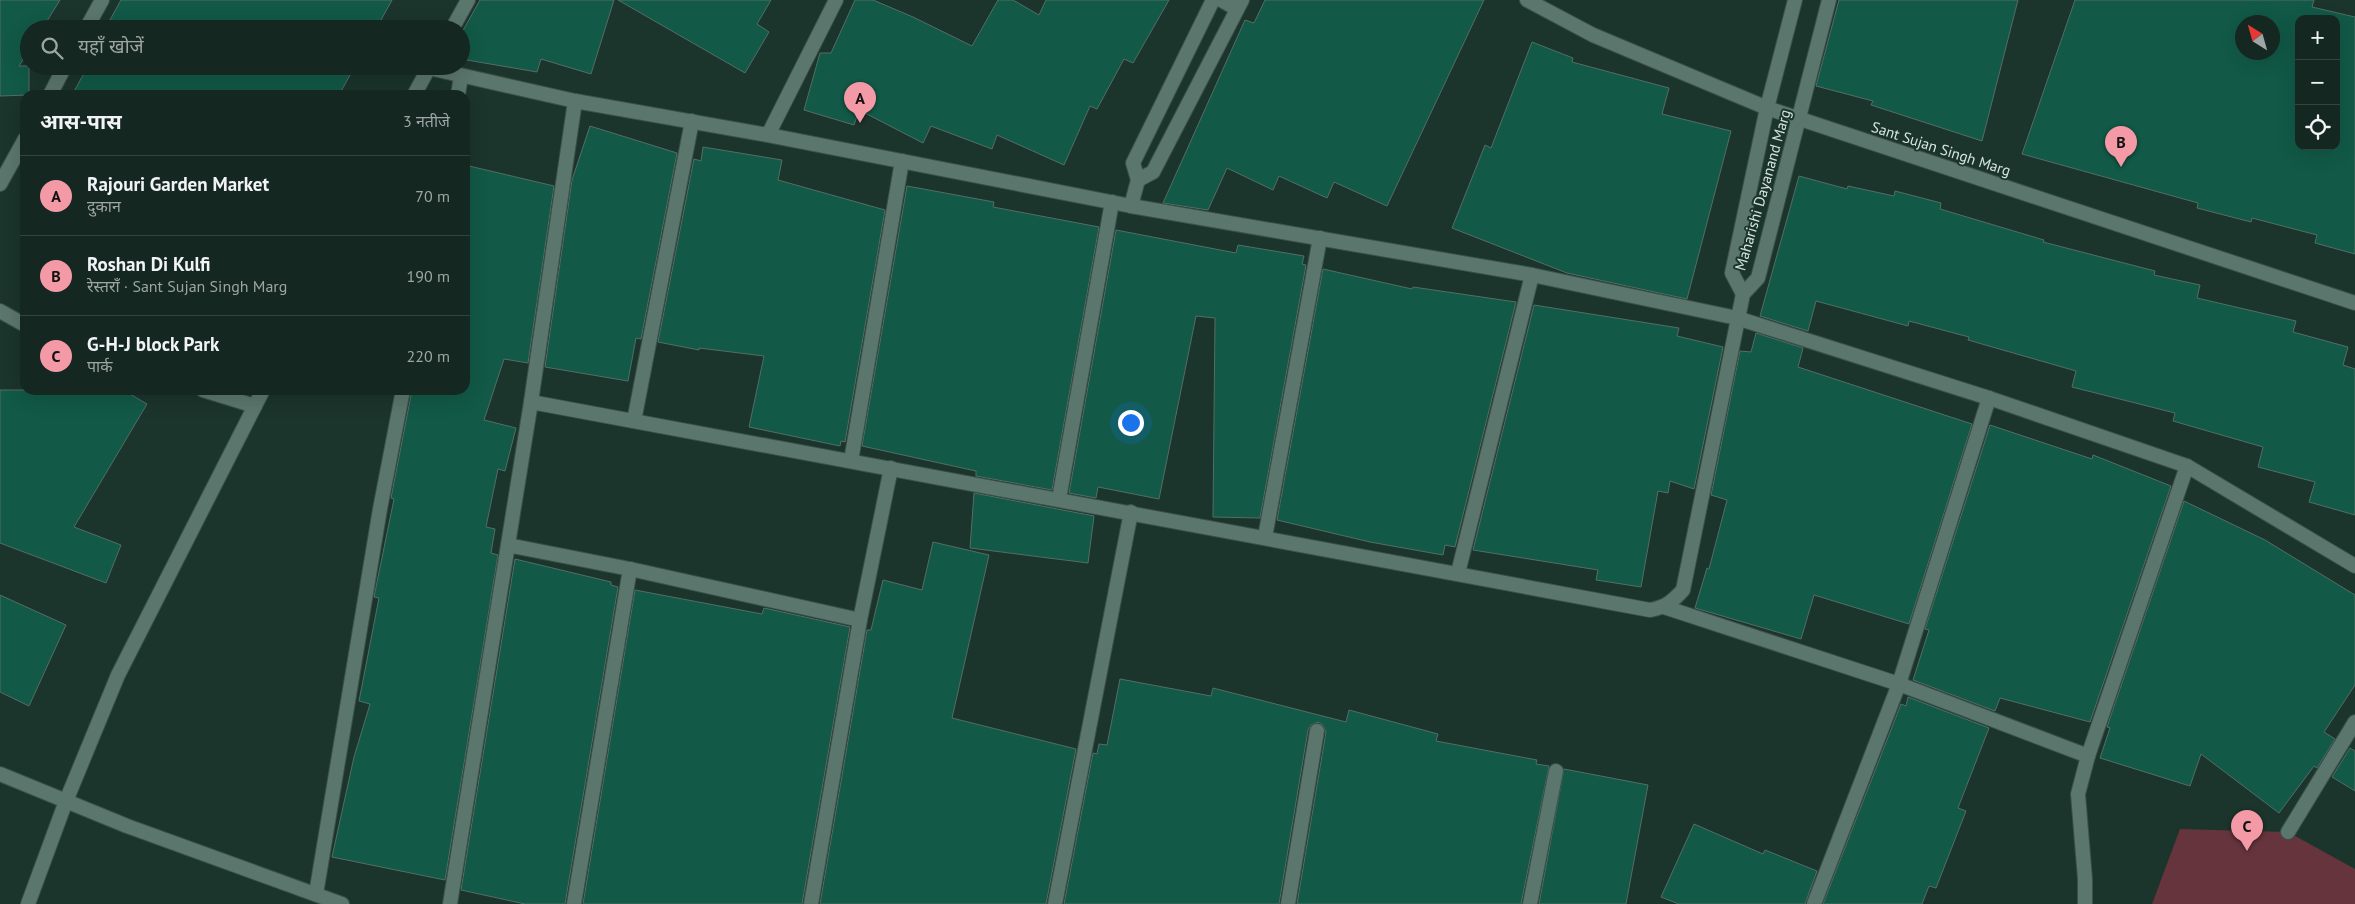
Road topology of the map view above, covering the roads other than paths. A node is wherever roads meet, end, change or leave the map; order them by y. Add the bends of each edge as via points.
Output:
1 (102, 0) edge
2 (468, 0) edge
3 (836, 0) edge
4 (1213, 0) edge
5 (1221, 0) edge
6 (1527, 0) edge
7 (1795, 0) edge
8 (1829, 0) edge
9 (1240, 4) edge
10 (91, 20) edge
11 (457, 20) edge
12 (61, 75) edge
13 (425, 75) edge
14 (457, 75) edge
15 (461, 76) junction
16 (53, 90) edge
17 (417, 90) edge
18 (459, 90) edge
19 (575, 101) junction
20 (1768, 108) junction
21 (1800, 119) junction
22 (692, 121) junction
23 (768, 135) junction
24 (20, 148) edge
25 (902, 161) junction
26 (1138, 180) junction
27 (0, 184) edge
28 (1112, 202) junction
29 (1131, 206) junction
30 (1320, 238) junction
31 (1532, 275) junction
32 (1743, 294) junction
33 (2355, 303) edge
34 (0, 311) edge
35 (1738, 318) junction
36 (20, 322) edge
37 (219, 395) edge
38 (260, 395) edge
39 (402, 395) edge
40 (1989, 398) junction
41 (531, 402) junction
42 (255, 406) junction
43 (634, 421) junction
44 (851, 461) junction
45 (2187, 466) junction
46 (891, 468) junction
47 (1059, 499) junction
48 (1131, 512) junction
49 (1265, 537) junction
50 (508, 545) junction
51 (2355, 566) edge
52 (630, 569) junction
53 (1458, 574) junction
54 (1664, 607) junction
55 (860, 620) junction
56 (1899, 684) junction
57 (2355, 722) edge
58 (1317, 730) dead end
59 (2088, 756) junction
60 (1556, 771) dead end
61 (0, 774) edge
62 (66, 801) junction
63 (2288, 832) dead end
64 (316, 894) junction
65 (28, 904) edge
66 (342, 904) edge
67 (450, 904) edge
68 (574, 904) edge
69 (811, 904) edge
70 (1055, 904) edge
71 (1288, 904) edge
72 (1530, 904) edge
73 (1814, 904) edge
74 (2085, 904) edge

1 - 10 street
2 - 11 street
3 - 23 street
4 - 26 street via 1133,164
5 - 9 street
6 - 20 street, Sant Sujan Singh Marg via 1594,35
7 - 20 street, Maharishi Dayanand Marg
8 - 21 street, Maharishi Dayanand Marg
9 - 26 street via 1153,172
12 - 16 street
13 - 17 street
14 - 15 street
15 - 18 street
15 - 19 street
19 - 22 street
19 - 41 street
20 - 21 street, Sant Sujan Singh Marg
20 - 32 street, Maharishi Dayanand Marg via 1732,273
21 - 32 street, Maharishi Dayanand Marg via 1758,278
21 - 33 street, Sant Sujan Singh Marg
22 - 23 street
22 - 43 street
23 - 25 street
24 - 27 street
25 - 28 street
25 - 44 street
26 - 29 street
28 - 29 street
28 - 47 street
29 - 30 street
30 - 31 street
30 - 49 street
31 - 35 street
31 - 53 street
32 - 35 street
34 - 36 street
35 - 40 street
35 - 54 street via 1683,590
37 - 42 street
38 - 42 street
39 - 64 street
40 - 45 street
40 - 56 street
41 - 43 street
41 - 50 street
42 - 62 street via 118,675
43 - 44 street
44 - 46 street
45 - 51 street
45 - 59 street
46 - 47 street
46 - 55 street
47 - 48 street
48 - 49 street
48 - 70 street
49 - 53 street
50 - 52 street
50 - 67 street
52 - 55 street
52 - 68 street
53 - 54 street via 1650,610
54 - 56 street
55 - 69 street
56 - 59 street
56 - 73 street
57 - 63 street
58 - 71 street
59 - 74 street via 2078,794
60 - 72 street
61 - 62 street
62 - 64 street
62 - 65 street
64 - 66 street

